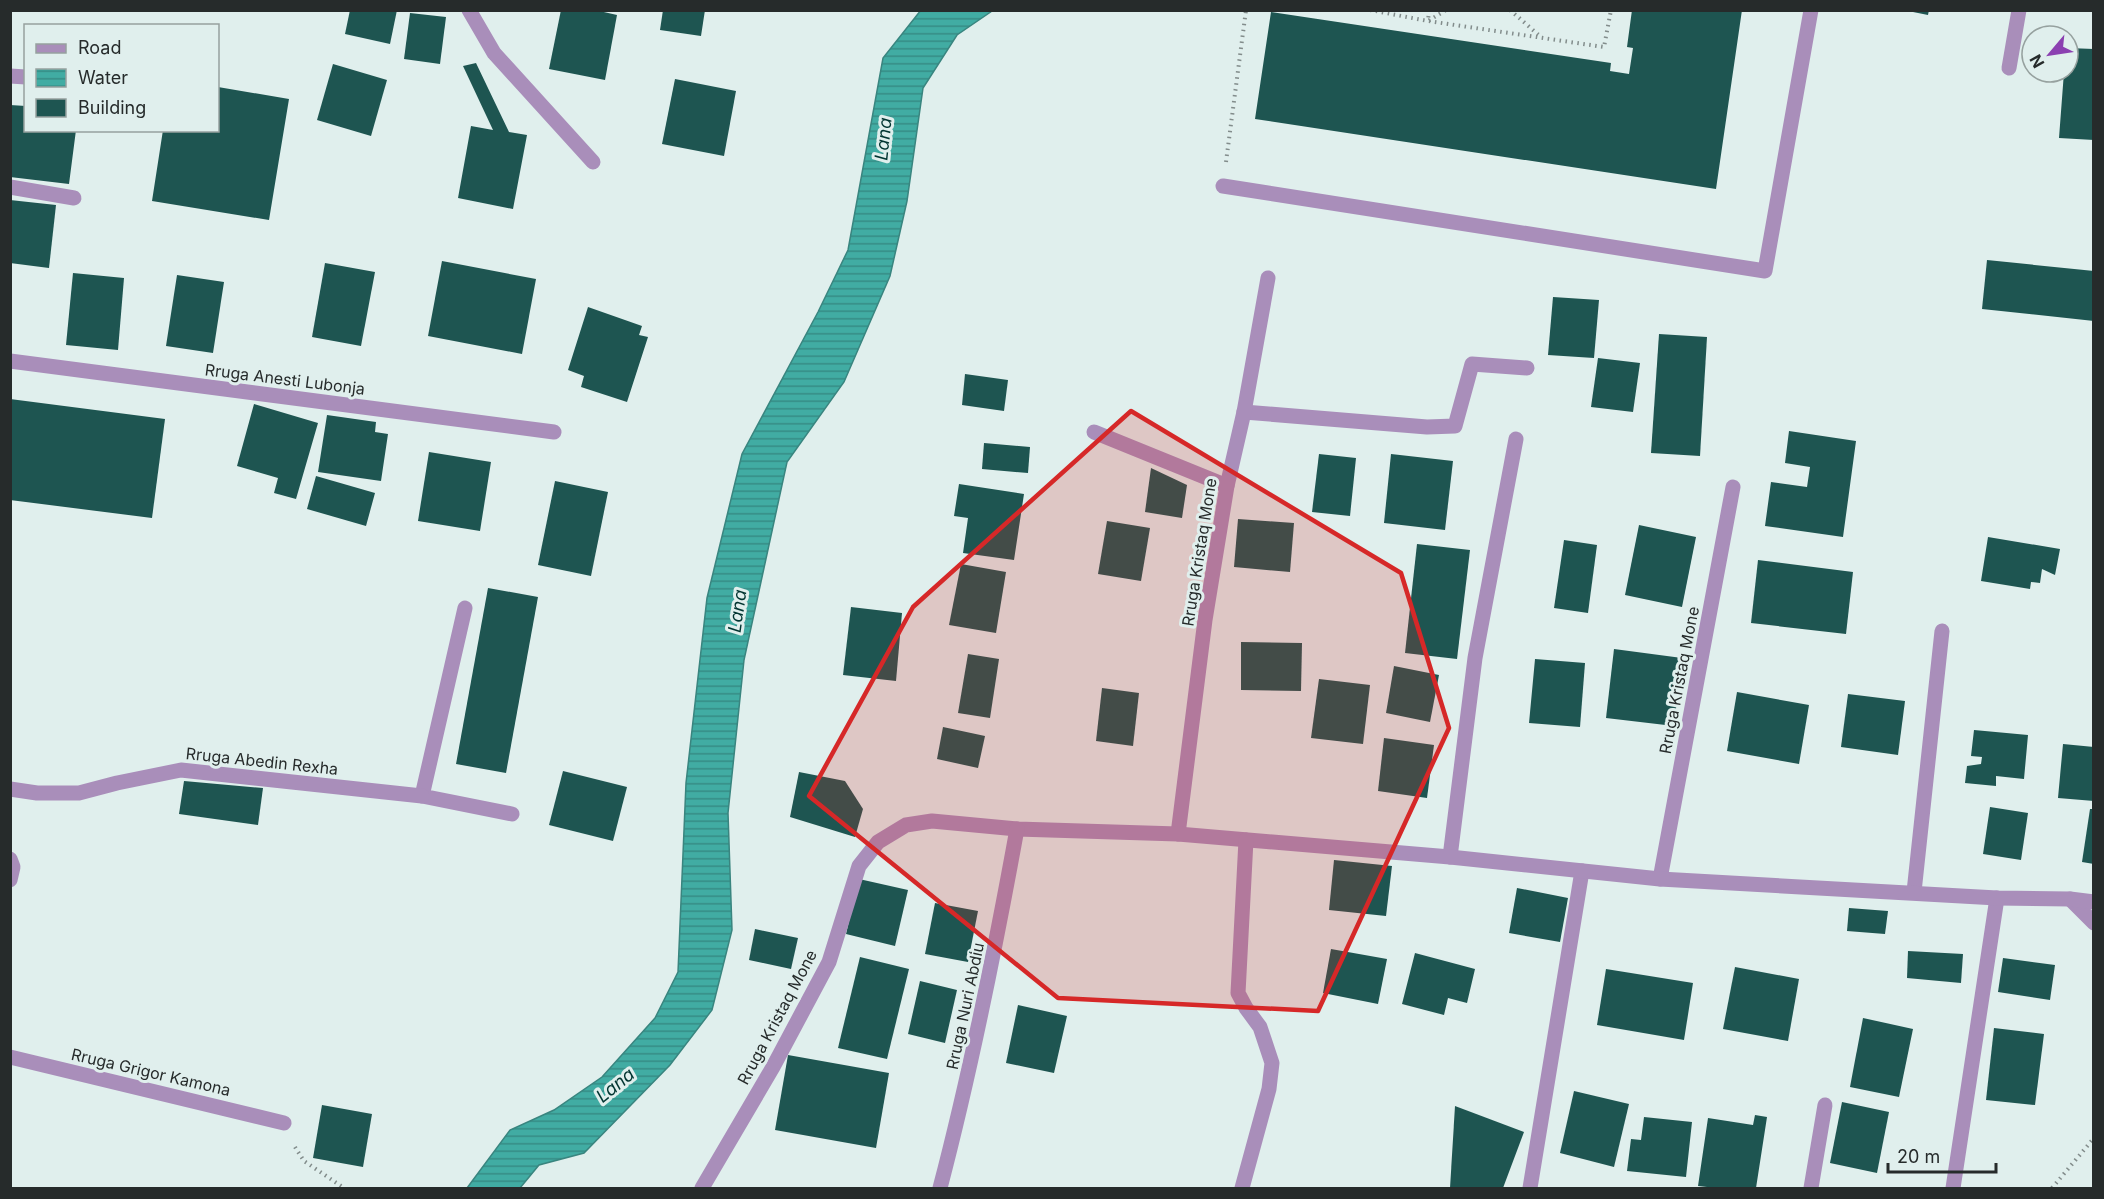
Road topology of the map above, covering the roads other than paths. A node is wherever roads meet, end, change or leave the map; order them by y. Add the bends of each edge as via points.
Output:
1 (469, 10) edge
2 (1811, 10) edge
3 (2019, 10) edge
4 (2009, 68) dead end
5 (593, 162) dead end
6 (1223, 186) road end
7 (10, 187) edge
8 (74, 198) dead end
9 (1268, 278) dead end
10 (10, 361) edge
11 (1527, 368) dead end
12 (1244, 412) junction
13 (554, 432) dead end
14 (1094, 432) dead end
15 (1516, 439) dead end
16 (1227, 486) junction
17 (1733, 487) dead end
18 (465, 608) dead end
19 (1942, 631) dead end
20 (10, 789) edge
21 (422, 796) junction
22 (512, 814) dead end
23 (1017, 829) junction
24 (1178, 834) junction
25 (1246, 840) junction
26 (1450, 857) junction
27 (10, 859) edge
28 (1582, 871) junction
29 (1660, 879) junction
30 (10, 880) edge
31 (1914, 892) junction
32 (1997, 898) junction
33 (2070, 899) junction
34 (2094, 902) edge
35 (2094, 923) edge
36 (10, 1057) edge
37 (1825, 1105) dead end
38 (284, 1123) dead end
39 (702, 1188) edge
40 (940, 1188) edge
41 (1242, 1188) edge
42 (1530, 1188) edge
43 (1811, 1188) edge
44 (1953, 1188) edge

1 - 5 street via 494,53
2 - 6 street via 1765,272
3 - 4 street
7 - 8 street
9 - 12 street, Rruga Kristaq Mone
10 - 13 street, Rruga Anesti Lubonja
11 - 12 street via 1472,364 1455,426
12 - 16 street, Rruga Kristaq Mone
14 - 16 street
15 - 26 street via 1475,658
16 - 24 street, Rruga Kristaq Mone via 1205,620
17 - 29 street, Rruga Kristaq Mone
18 - 21 street
19 - 31 street
20 - 21 street, Rruga Abedin Rexha via 80,793 181,770
21 - 22 street, Rruga Abedin Rexha
23 - 24 street, Rruga Kristaq Mone
23 - 39 street, Rruga Kristaq Mone via 932,821 906,825 878,842 859,866 829,962
23 - 40 street, Rruga Nuri Abdiu via 966,1088
24 - 25 street, Rruga Kristaq Mone
25 - 26 street, Rruga Kristaq Mone
25 - 41 street via 1238,993 1260,1028 1272,1063 1269,1089
26 - 28 street, Rruga Kristaq Mone
27 - 30 street
28 - 29 street, Rruga Kristaq Mone
28 - 42 street
29 - 31 street, Rruga Kristaq Mone
31 - 32 street, Rruga Kristaq Mone
32 - 33 street, Rruga Kristaq Mone
32 - 44 street
33 - 34 street, Rruga Kristaq Mone
33 - 35 street
36 - 38 street, Rruga Grigor Kamona
37 - 43 street

